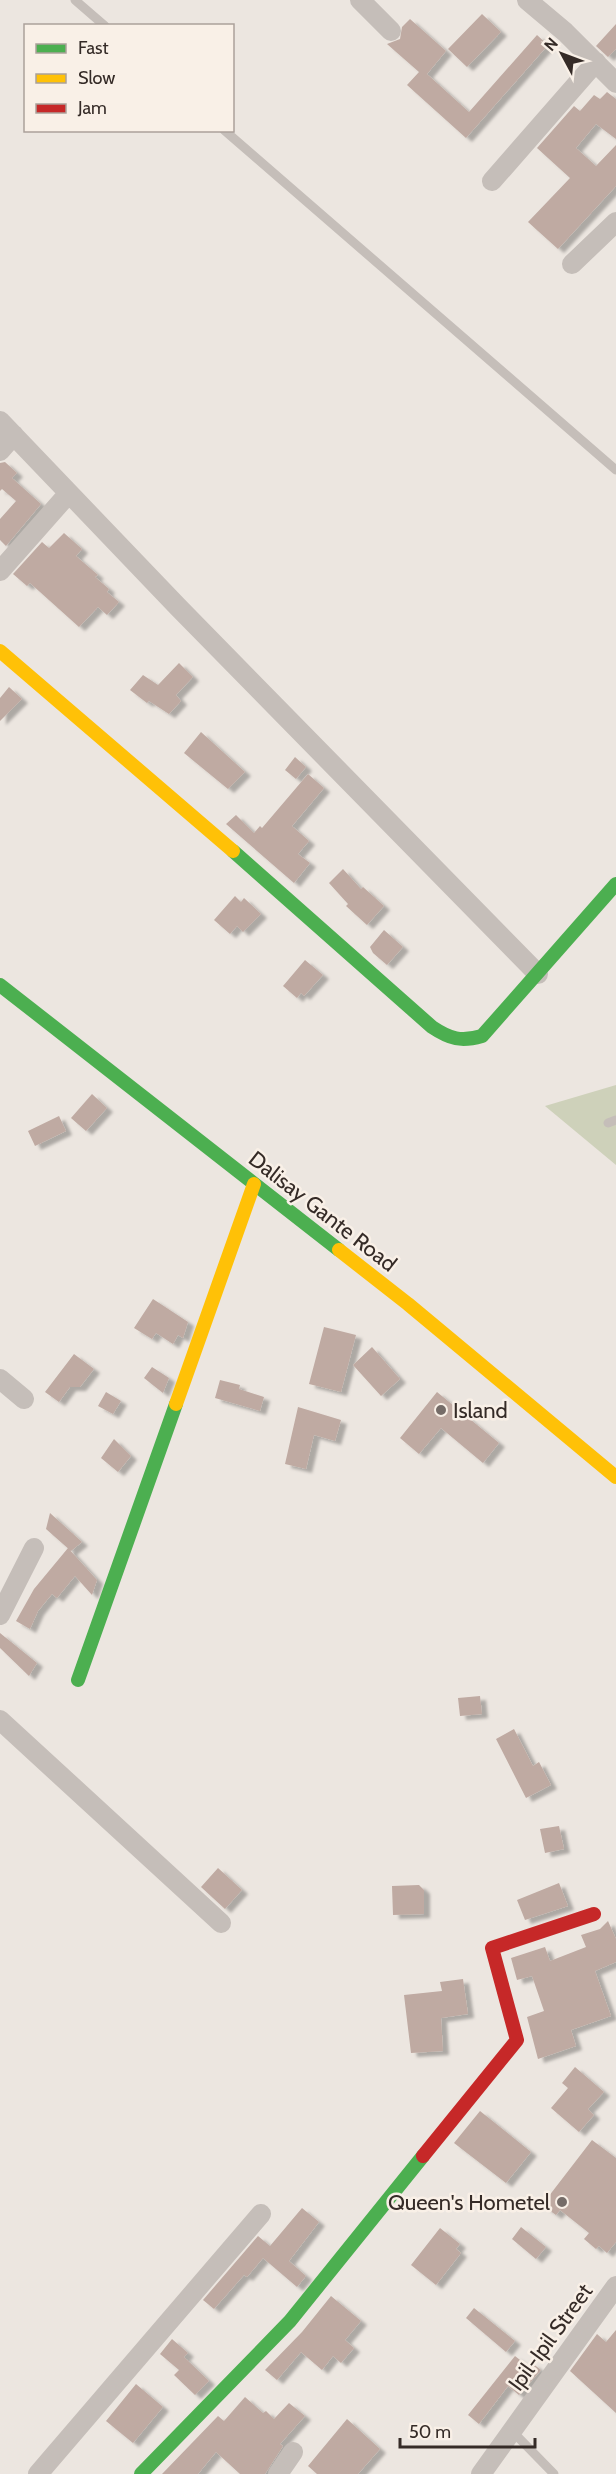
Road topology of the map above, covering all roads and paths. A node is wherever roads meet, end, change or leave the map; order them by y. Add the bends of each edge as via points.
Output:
1 (75, 0) edge
2 (360, 0) edge
3 (527, 0) edge
4 (103, 24) edge
5 (390, 31) dead end
6 (596, 62) junction
7 (616, 83) edge
8 (226, 132) edge
9 (492, 182) dead end
10 (616, 222) edge
11 (572, 264) dead end
12 (0, 420) edge
13 (15, 435) junction
14 (0, 451) edge
15 (616, 470) edge
16 (69, 493) junction
17 (0, 571) edge
18 (0, 651) edge
19 (616, 884) edge
20 (538, 974) junction
21 (0, 985) edge
22 (254, 1184) junction
23 (0, 1379) edge
24 (24, 1400) dead end
25 (616, 1477) edge
26 (34, 1548) dead end
27 (0, 1615) edge
28 (78, 1680) dead end
29 (0, 1720) edge
30 (594, 1914) dead end
31 (221, 1923) dead end
32 (261, 2214) dead end
33 (616, 2286) edge
34 (512, 2431) junction
35 (293, 2452) dead end
36 (38, 2474) edge
37 (141, 2474) edge
38 (278, 2474) edge
39 (481, 2474) edge
40 (554, 2474) edge

1 - 4 lane
2 - 5 street
3 - 6 street
6 - 7 street
6 - 9 street
8 - 15 lane
10 - 11 street
12 - 13 street
13 - 14 street
13 - 16 street
16 - 17 street
16 - 20 street
18 - 20 street via 449,1039 464,1042 482,1036
19 - 20 street
21 - 22 street, Dalisay Gante Road
22 - 25 street, Dalisay Gante Road via 408,1304
22 - 28 street
23 - 24 street
26 - 27 street
29 - 31 street
30 - 37 street via 492,1947 517,2040 290,2321
32 - 36 street
33 - 34 street, Ipil-Ipil Street
34 - 39 street, Ipil-Ipil Street
34 - 40 lane
35 - 38 street

